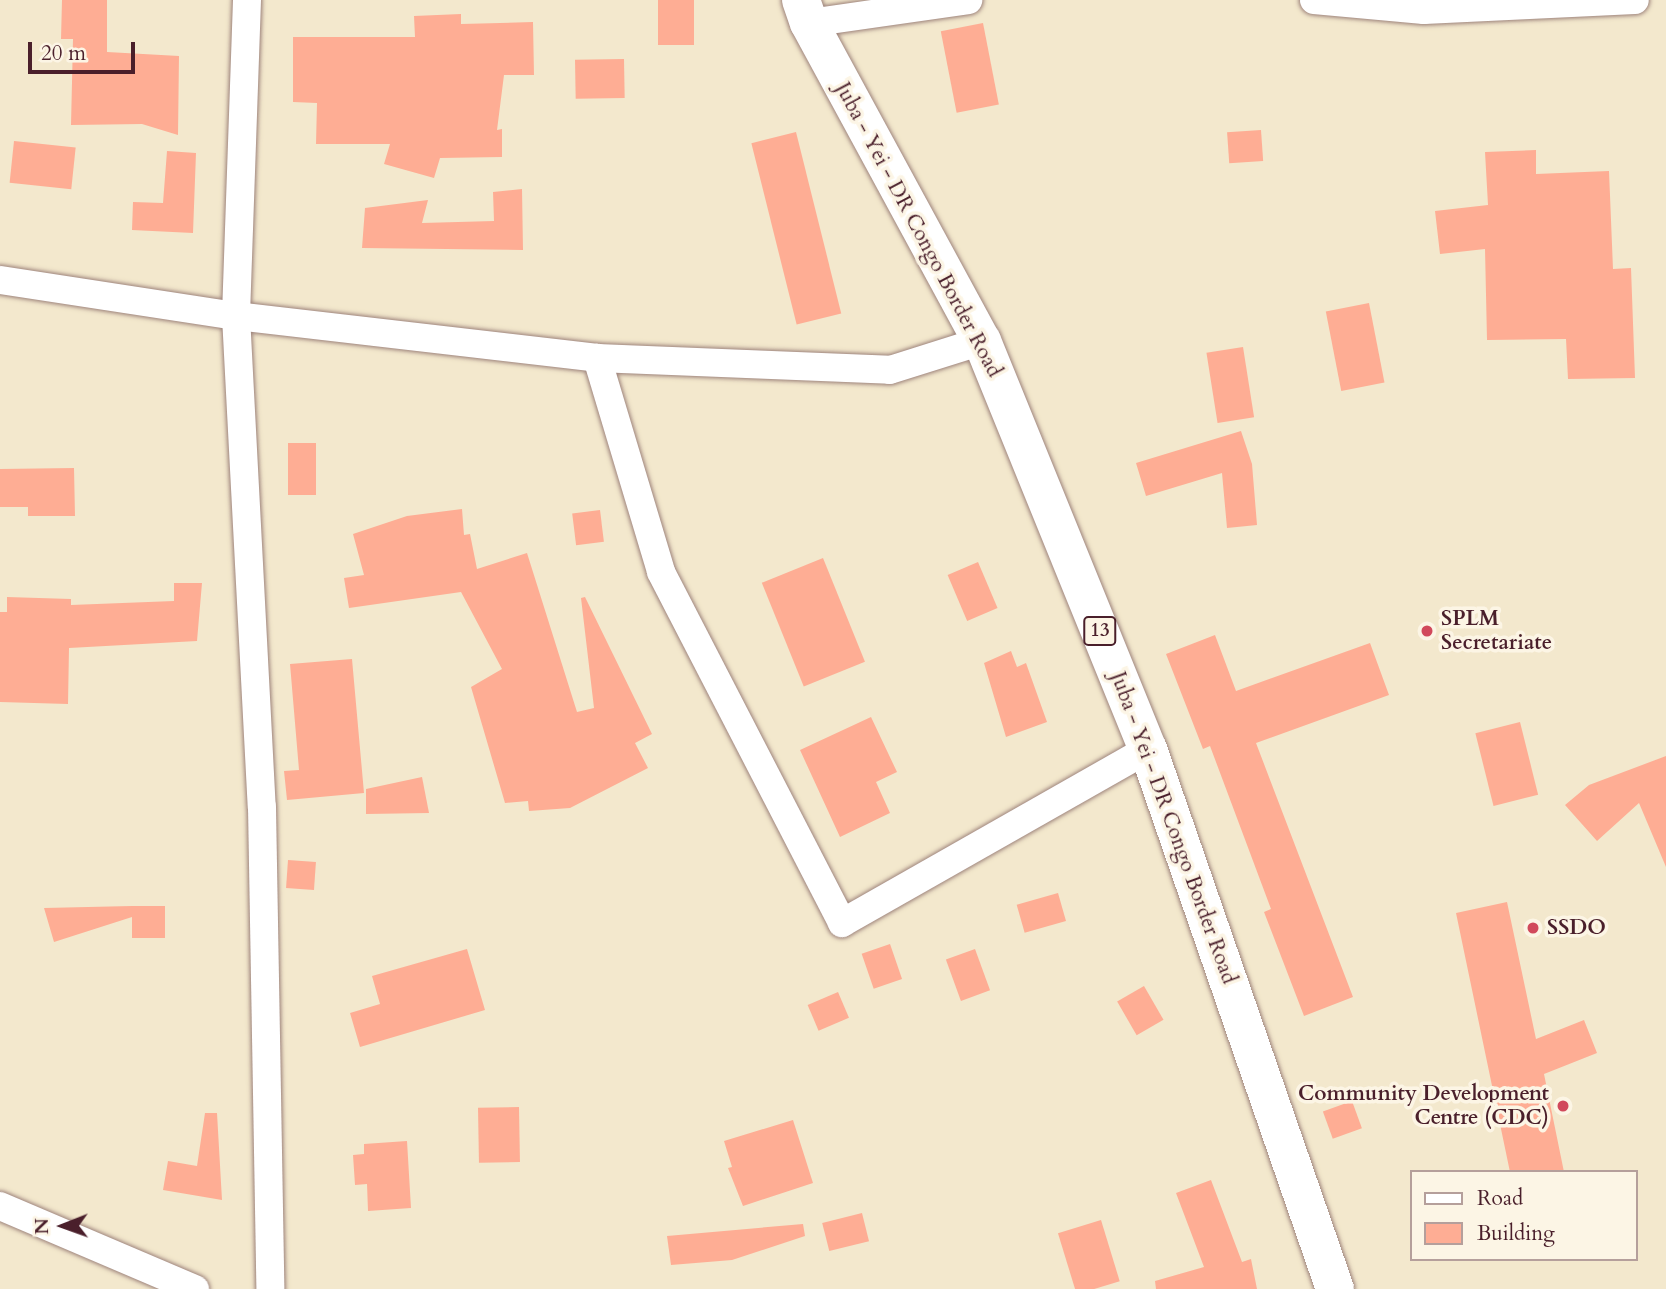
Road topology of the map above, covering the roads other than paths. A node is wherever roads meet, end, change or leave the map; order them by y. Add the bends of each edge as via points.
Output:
1 (247, 0) edge
2 (968, 0) edge
3 (1314, 0) edge
4 (1635, 0) edge
5 (805, 11) edge
6 (0, 280) edge
7 (236, 316) junction
8 (982, 341) junction
9 (597, 358) junction
10 (1148, 749) junction
11 (0, 1206) edge
12 (195, 1289) edge
13 (270, 1289) edge
14 (1335, 1289) edge

1 - 7 street
2 - 5 street
3 - 4 street via 1424,10
5 - 8 main road, Juba - Yei - DR Congo Border Road / 13
6 - 7 street
7 - 9 street
7 - 13 street via 261,807
8 - 9 street via 890,370
8 - 10 main road, Juba - Yei - DR Congo Border Road / 13
9 - 10 street via 661,572 842,923
10 - 14 main road, Juba - Yei - DR Congo Border Road / 13
11 - 12 street

